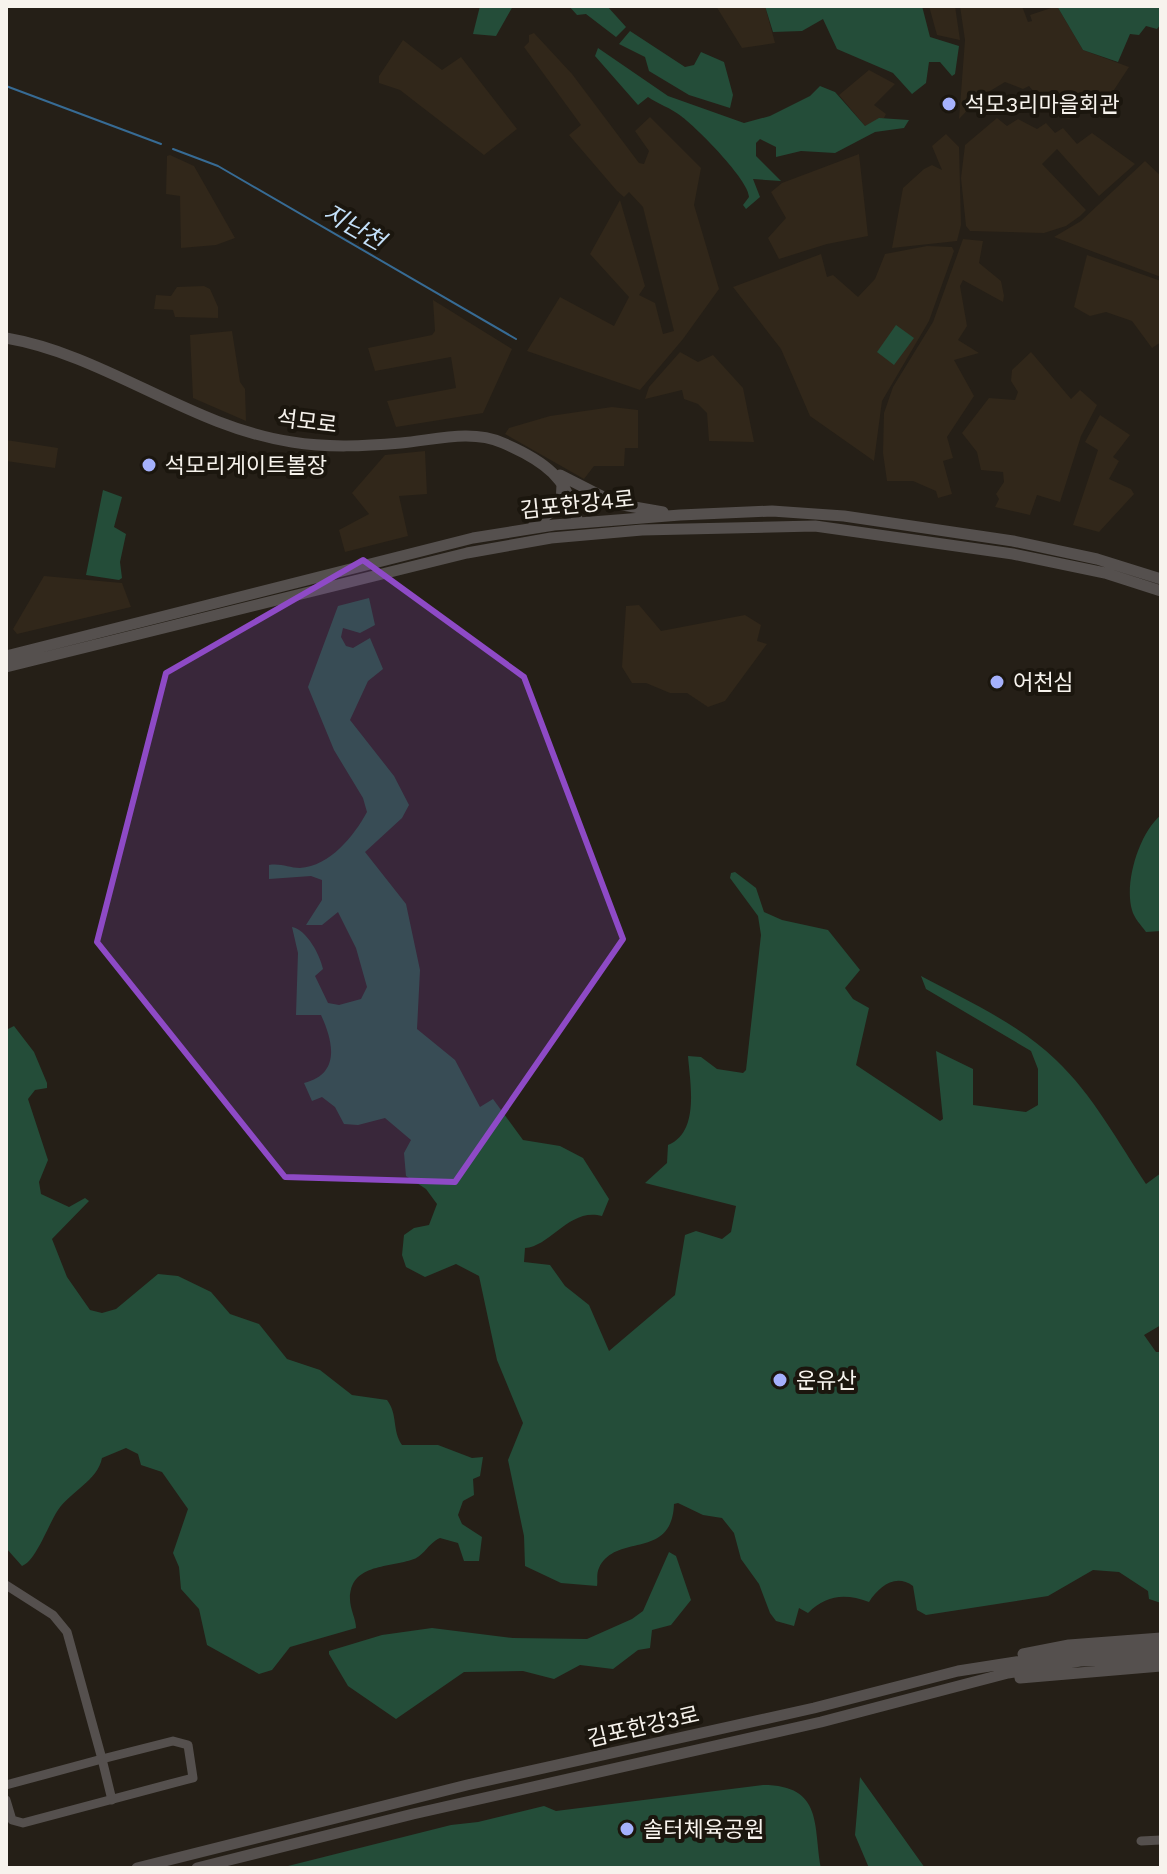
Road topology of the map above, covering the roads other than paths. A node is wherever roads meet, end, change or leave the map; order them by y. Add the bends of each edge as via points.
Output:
1 (6, 338) edge
2 (546, 466) junction
3 (561, 480) junction
4 (680, 515) junction
5 (578, 523) junction
6 (524, 529) junction
7 (1161, 576) edge
8 (1161, 591) edge
9 (6, 656) edge
10 (6, 667) edge
11 (6, 1585) edge
12 (1161, 1638) edge
13 (1161, 1649) edge
14 (1161, 1658) edge
15 (1161, 1666) edge
16 (958, 1671) junction
17 (967, 1684) junction
18 (102, 1759) junction
19 (6, 1785) edge
20 (6, 1800) edge
21 (112, 1800) junction
22 (1161, 1840) edge
23 (1141, 1841) dead end
24 (137, 1868) edge
25 (197, 1868) edge

1 - 2 street, 석모로 via 60,354 272,438 351,446 476,436 504,443
2 - 3 street, 석모로
2 - 4 street via 617,504
3 - 5 street, 석모로 via 573,498
3 - 6 street via 561,505
4 - 5 street, 김포한강4로
4 - 7 street, 김포한강4로 via 781,511 844,516 1013,541
5 - 6 street, 김포한강4로
6 - 9 street, 김포한강4로 via 428,548
8 - 10 street, 김포한강4로 via 1013,554 815,526 642,530 467,553
11 - 18 street via 53,1615 67,1632
12 - 16 street via 1038,1650
13 - 16 street, 김포한강3로 via 1080,1652
14 - 17 street, 김포한강3로 via 1058,1664
15 - 17 street
16 - 24 street, 김포한강3로
17 - 25 street, 김포한강3로
18 - 19 street
18 - 21 street
18 - 21 street via 173,1741 188,1745 193,1778
20 - 21 street via 12,1820 23,1823
22 - 23 street

